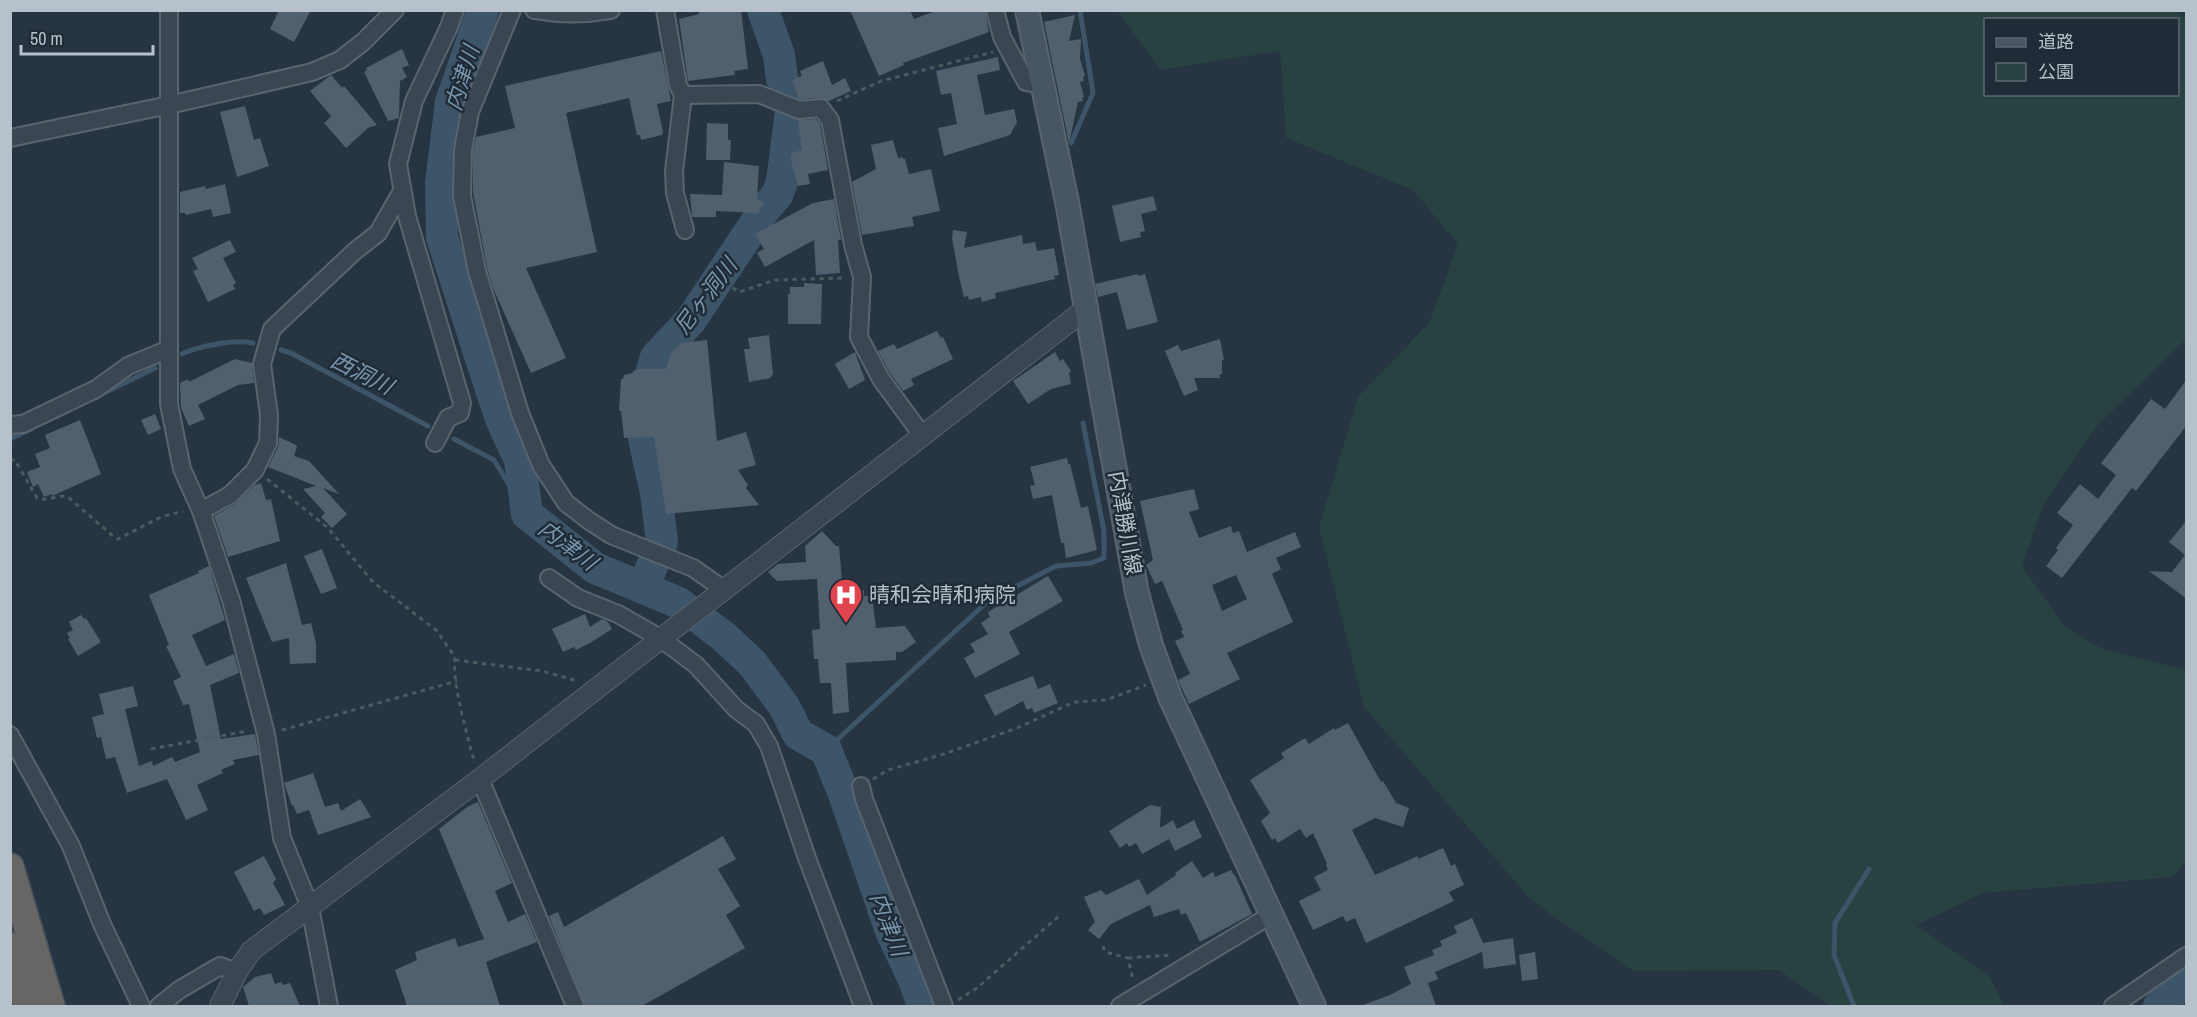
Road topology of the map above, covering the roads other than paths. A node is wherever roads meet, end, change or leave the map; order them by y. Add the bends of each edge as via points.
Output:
1 (169, 10) edge
2 (394, 10) edge
3 (455, 10) edge
4 (512, 10) edge
5 (534, 10) edge
6 (611, 10) edge
7 (665, 10) edge
8 (995, 10) edge
9 (1027, 10) edge
10 (1042, 85) junction
11 (683, 95) junction
12 (169, 105) junction
13 (10, 138) edge
14 (402, 191) junction
15 (685, 230) dead end
16 (1087, 308) junction
17 (169, 349) junction
18 (10, 425) edge
19 (922, 435) junction
20 (435, 442) dead end
21 (200, 508) junction
22 (549, 578) dead end
23 (723, 589) junction
24 (660, 638) junction
25 (10, 735) edge
26 (482, 778) junction
27 (861, 786) road end
28 (10, 867) edge
29 (310, 907) junction
30 (1271, 915) junction
31 (10, 946) edge
32 (2187, 956) edge
33 (237, 972) junction
34 (949, 1004) edge
35 (28, 1006) edge
36 (51, 1006) edge
37 (141, 1006) edge
38 (159, 1006) edge
39 (220, 1006) edge
40 (329, 1006) edge
41 (575, 1006) edge
42 (863, 1006) edge
43 (1120, 1006) edge
44 (1314, 1006) edge
45 (2113, 1006) edge

1 - 12 street
2 - 12 street via 363,42 339,60 312,72
3 - 14 street via 414,100 398,164
4 - 23 street via 470,112 463,150 462,196 477,271 520,413 541,465 566,502 611,535 693,568
5 - 6 street via 584,15
7 - 11 street via 678,86
8 - 10 street via 1002,37 1026,82
9 - 10 main road, 内津勝川線
10 - 16 main road, 内津勝川線
11 - 15 street via 674,171 675,193
11 - 19 street via 759,94 799,110 821,108 830,120 862,277 859,337 881,379
12 - 13 street
12 - 17 street
14 - 20 street via 462,403 460,412 448,418
14 - 21 street via 378,233 272,329 262,364 269,415 267,443 255,470 230,495
16 - 19 street
16 - 30 main road, 内津勝川線 via 1137,593 1162,679
17 - 18 street via 128,366 96,389 23,424
17 - 21 street via 169,404 182,469
19 - 23 street
21 - 29 street via 231,600 265,731 282,838
22 - 24 street via 578,598 618,614
23 - 24 street
24 - 26 street
24 - 42 street via 696,665 736,709 756,724 769,746
25 - 37 street via 71,846
26 - 29 street
26 - 41 street
27 - 34 street
28 - 36 highway
29 - 33 street via 251,951
29 - 40 street
30 - 43 street
30 - 44 main road, 内津勝川線
31 - 35 highway
32 - 45 street
33 - 38 street via 220,966
33 - 39 street

